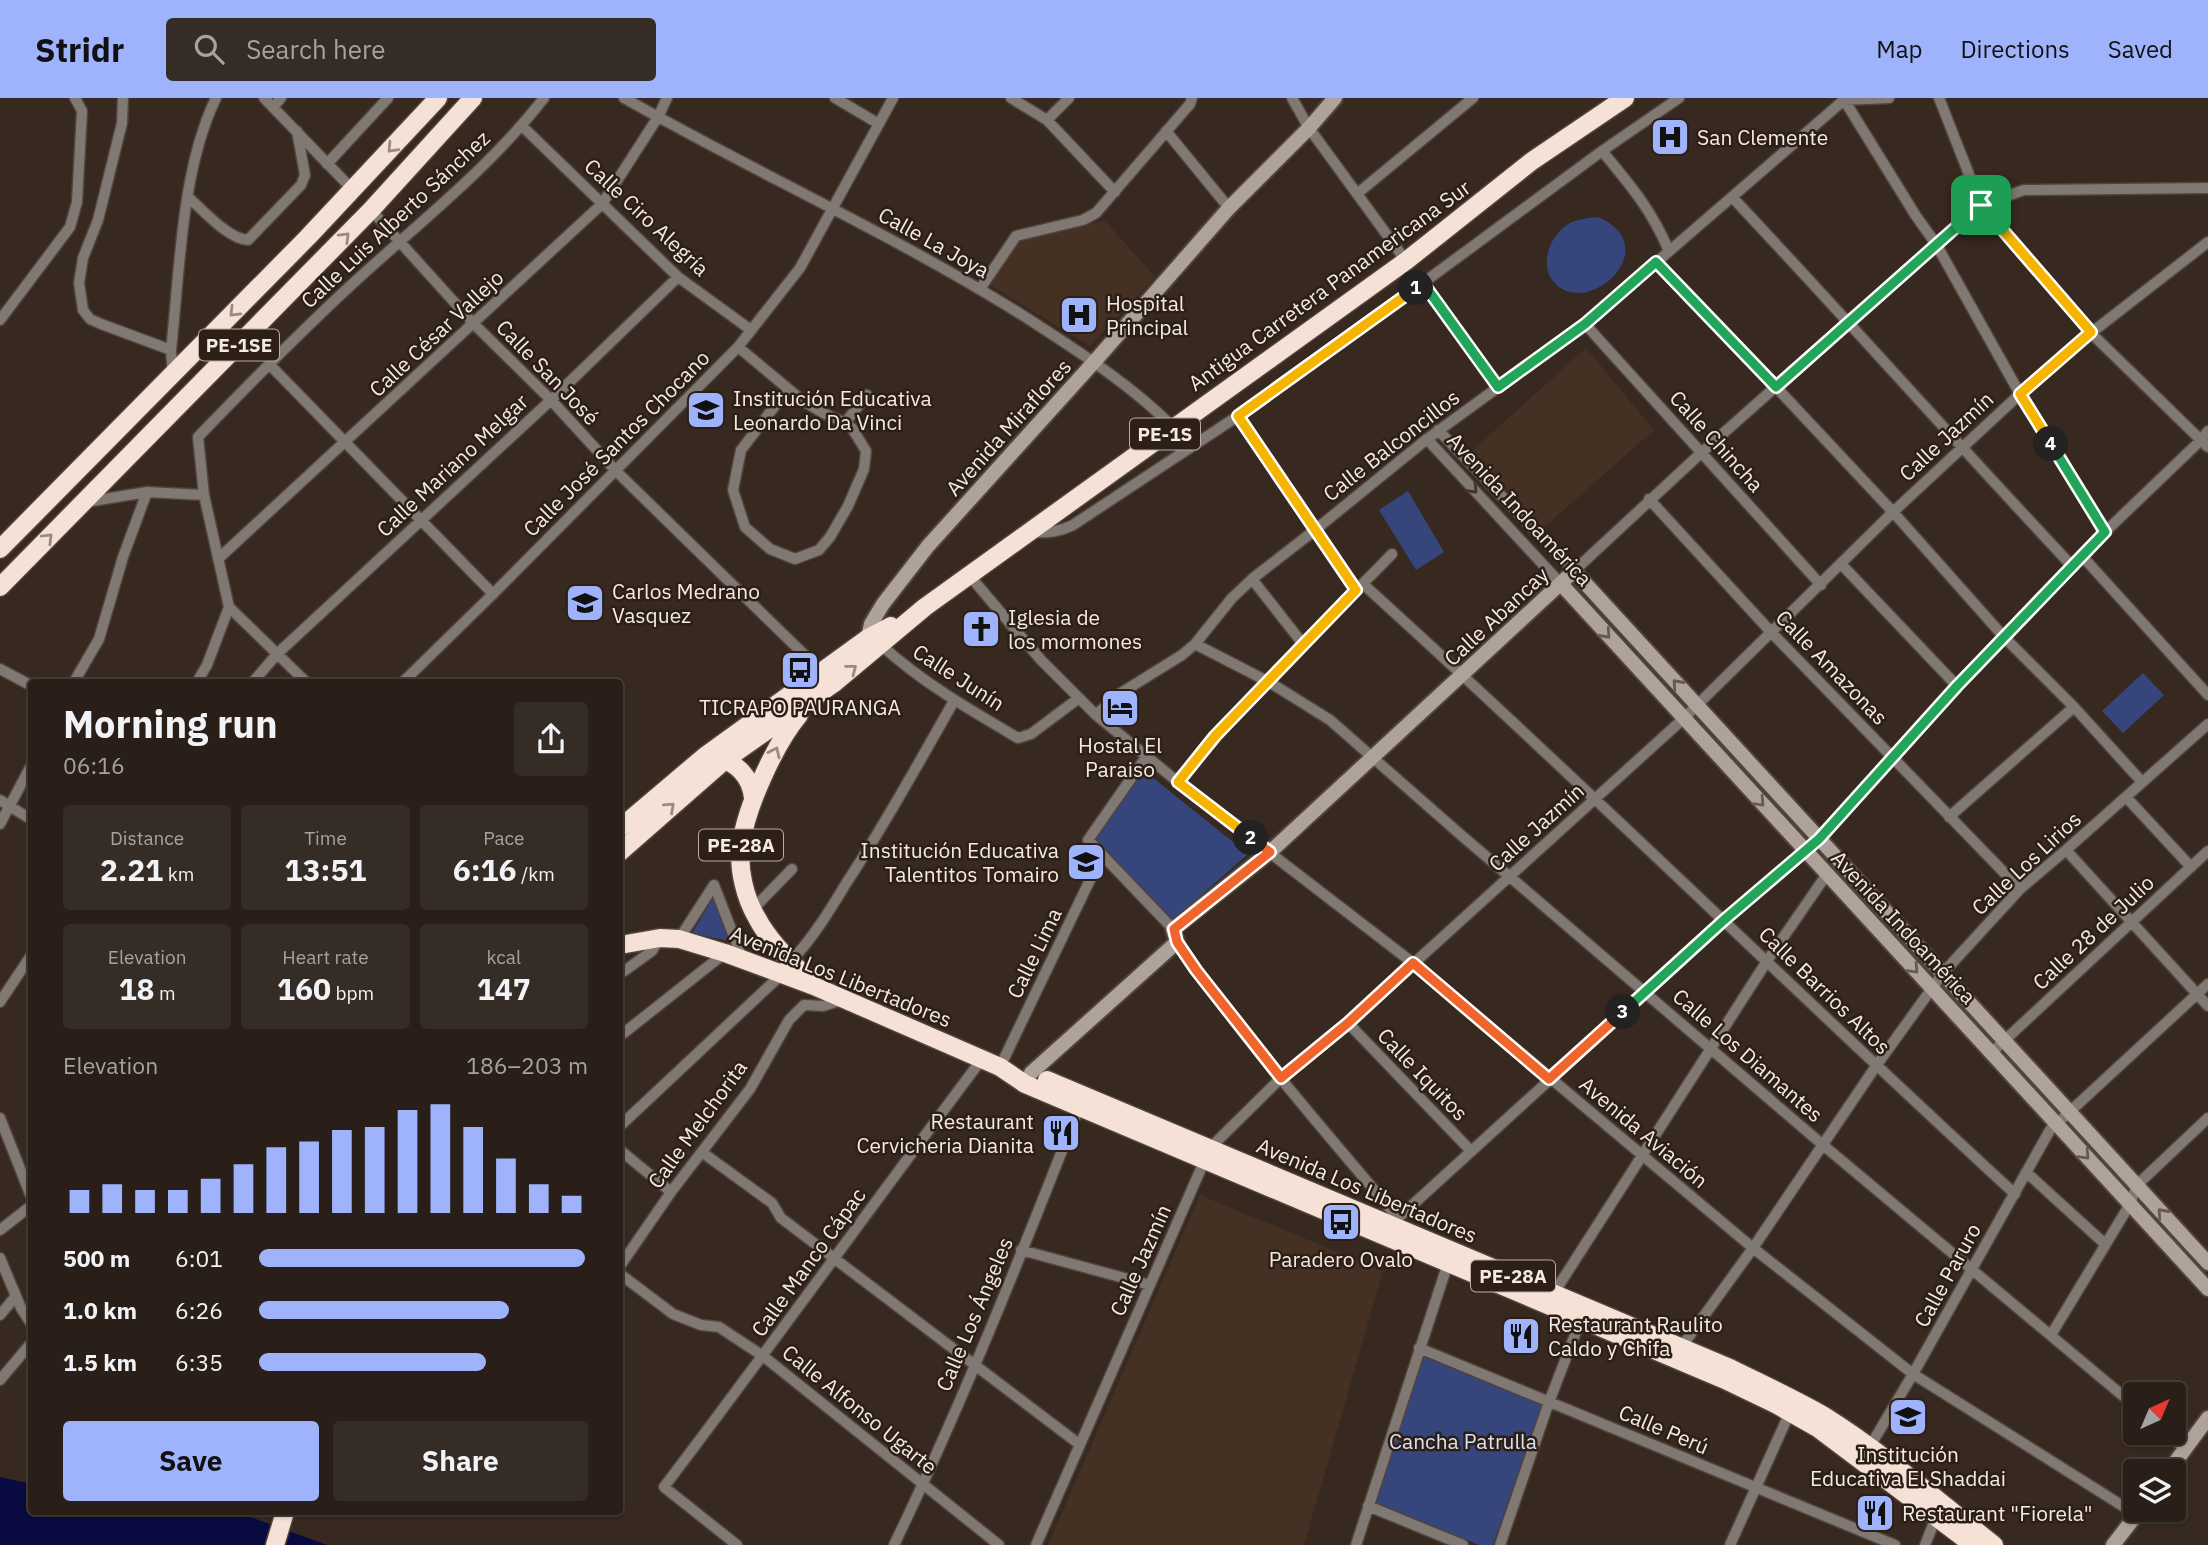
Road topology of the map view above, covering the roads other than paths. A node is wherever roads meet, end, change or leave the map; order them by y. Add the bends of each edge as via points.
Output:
1 (75, 98) edge
2 (123, 98) edge
3 (216, 98) edge
4 (264, 98) edge
5 (388, 98) edge
6 (438, 98) edge
7 (473, 98) edge
8 (544, 98) edge
9 (624, 98) edge
10 (667, 98) edge
11 (835, 98) edge
12 (893, 98) edge
13 (1011, 98) edge
14 (1069, 98) edge
15 (1192, 98) edge
16 (1292, 98) edge
17 (1335, 98) edge
18 (1473, 98) edge
19 (1625, 98) edge
20 (1679, 98) edge
21 (1889, 98) edge
22 (1938, 98) edge
23 (1843, 99) edge
24 (278, 102) edge
25 (636, 102) edge
26 (658, 117) junction
27 (1047, 120) junction
28 (879, 124) junction
29 (523, 126) junction
30 (1309, 128) junction
31 (297, 131) junction
32 (1166, 131) junction
33 (1602, 151) junction
34 (327, 163) junction
35 (2208, 188) edge
36 (353, 190) junction
37 (1115, 192) junction
38 (1358, 193) junction
39 (188, 197) junction
40 (1732, 197) junction
41 (603, 204) junction
42 (1981, 205) junction
43 (1229, 208) junction
44 (833, 209) junction
45 (371, 211) junction
46 (400, 241) junction
47 (2208, 242) edge
48 (1936, 244) junction
49 (1669, 251) junction
50 (1406, 261) junction
51 (1656, 262) junction
52 (678, 276) junction
53 (1423, 283) junction
54 (980, 289) junction
55 (0, 320) edge
56 (1849, 322) junction
57 (474, 324) junction
58 (1585, 324) junction
59 (751, 330) junction
60 (2091, 332) junction
61 (738, 347) junction
62 (171, 350) junction
63 (1095, 362) junction
64 (268, 364) junction
65 (173, 375) junction
66 (1498, 387) junction
67 (1776, 387) junction
68 (788, 389) junction
69 (2020, 394) junction
70 (867, 396) dead end
71 (551, 400) junction
72 (1238, 416) junction
73 (845, 423) junction
74 (1174, 428) junction
75 (1438, 430) junction
76 (2208, 431) edge
77 (1427, 439) junction
78 (345, 442) junction
79 (2204, 444) edge
80 (1961, 447) junction
81 (1701, 453) junction
82 (616, 471) junction
83 (147, 492) junction
84 (204, 495) junction
85 (1649, 499) junction
86 (83, 502) junction
87 (1893, 512) junction
88 (420, 520) junction
89 (1315, 530) junction
90 (1029, 532) junction
91 (2105, 532) junction
92 (0, 549) edge
93 (1392, 554) dead end
94 (2083, 557) junction
95 (218, 559) junction
96 (1841, 564) junction
97 (2073, 566) junction
98 (1574, 572) junction
99 (969, 575) junction
100 (1252, 579) junction
101 (1560, 584) junction
102 (1821, 585) junction
103 (0, 587) edge
104 (1359, 587) junction
105 (493, 594) junction
106 (229, 607) junction
107 (1771, 632) junction
108 (2004, 637) junction
109 (874, 642) junction
110 (1195, 644) junction
111 (1303, 644) junction
112 (277, 654) junction
113 (0, 669) edge
114 (822, 672) junction
115 (1463, 675) junction
116 (76, 679) edge
117 (199, 679) edge
118 (256, 679) edge
119 (303, 679) edge
120 (405, 679) edge
121 (1269, 682) junction
122 (28, 684) edge
123 (1957, 686) junction
124 (2208, 695) edge
125 (1079, 698) junction
126 (811, 699) junction
127 (954, 701) junction
128 (1697, 706) junction
129 (2074, 707) junction
130 (1096, 715) junction
131 (1683, 719) junction
132 (2208, 724) edge
133 (705, 757) junction
134 (1146, 757) junction
135 (1891, 758) junction
136 (1373, 759) junction
137 (725, 760) junction
138 (28, 772) edge
139 (1178, 782) junction
140 (2141, 782) junction
141 (2126, 797) junction
142 (754, 798) junction
143 (0, 800) edge
144 (1595, 800) junction
145 (10, 806) junction
146 (28, 817) edge
147 (1949, 817) junction
148 (0, 824) edge
149 (623, 825) edge
150 (1819, 839) junction
151 (623, 849) edge
152 (1805, 850) junction
153 (2066, 850) junction
154 (2208, 851) edge
155 (1270, 852) junction
156 (1102, 855) junction
157 (2191, 867) junction
158 (792, 869) dead end
159 (1827, 874) junction
160 (1510, 876) junction
161 (2020, 889) junction
162 (753, 909) junction
163 (1724, 920) junction
164 (2130, 922) junction
165 (1175, 936) junction
166 (660, 938) junction
167 (679, 939) junction
168 (623, 944) edge
169 (725, 953) junction
170 (743, 960) junction
171 (28, 961) edge
172 (1767, 961) junction
173 (1413, 963) junction
174 (781, 969) junction
175 (623, 972) edge
176 (1942, 973) junction
177 (2208, 984) edge
178 (1932, 988) junction
179 (1645, 992) junction
180 (2197, 995) junction
181 (845, 999) junction
182 (0, 1002) edge
183 (2208, 1006) edge
184 (1348, 1023) junction
185 (623, 1034) edge
186 (2004, 1041) junction
187 (1712, 1049) junction
188 (1991, 1053) junction
189 (982, 1059) junction
190 (1875, 1066) junction
191 (1000, 1067) junction
192 (1031, 1073) junction
193 (1281, 1078) junction
194 (1549, 1079) junction
195 (1082, 1101) junction
196 (2069, 1112) junction
197 (0, 1118) edge
198 (2208, 1118) edge
199 (623, 1123) edge
200 (2056, 1124) junction
201 (1823, 1145) junction
202 (1471, 1151) junction
203 (623, 1152) edge
204 (703, 1153) junction
205 (1207, 1154) junction
206 (1642, 1155) junction
207 (2026, 1172) junction
208 (2137, 1185) junction
209 (28, 1189) edge
210 (671, 1192) junction
211 (2015, 1194) junction
212 (2130, 1204) junction
213 (28, 1208) edge
214 (1395, 1228) junction
215 (0, 1230) edge
216 (2105, 1244) junction
217 (1753, 1248) junction
218 (1021, 1251) junction
219 (2206, 1256) edge
220 (0, 1258) edge
221 (833, 1259) junction
222 (623, 1262) edge
223 (1448, 1263) junction
224 (2188, 1268) junction
225 (1971, 1269) junction
226 (623, 1276) edge
227 (1150, 1285) junction
228 (2208, 1289) edge
229 (16, 1296) junction
230 (1551, 1300) junction
231 (0, 1315) edge
232 (28, 1318) edge
233 (1581, 1319) junction
234 (2051, 1335) junction
235 (28, 1347) edge
236 (1419, 1348) junction
237 (1678, 1353) junction
238 (763, 1356) junction
239 (975, 1363) junction
240 (1913, 1374) junction
241 (0, 1380) edge
242 (2123, 1396) edge
243 (1549, 1402) junction
244 (1790, 1412) junction
245 (2208, 1418) edge
246 (1079, 1444) junction
247 (2181, 1446) edge
248 (2185, 1449) junction
249 (1865, 1454) junction
250 (2178, 1459) edge
251 (923, 1485) junction
252 (1755, 1488) junction
253 (2123, 1503) edge
254 (1368, 1506) junction
255 (284, 1515) edge
256 (1936, 1517) junction
257 (2130, 1522) edge
258 (275, 1545) edge
259 (737, 1545) edge
260 (894, 1545) edge
261 (999, 1545) edge
262 (1036, 1545) edge
263 (1356, 1545) edge
264 (1463, 1545) edge
265 (1500, 1545) edge
266 (1730, 1545) edge
267 (1895, 1545) edge
268 (1925, 1545) edge
269 (1973, 1545) edge
270 (1994, 1545) edge
271 (2113, 1545) edge

1 - 55 street via 82,111 77,202 70,227
2 - 62 street via 119,135 98,220 83,258 79,283 83,310 90,319
3 - 39 street via 204,122
4 - 24 street
5 - 34 street
6 -> 36 highway, PE-1SE
7 - 45 highway, PE-1SE
8 - 29 street, Calle Luis Alberto Sánchez
9 - 25 street, Calle La Joya
10 - 26 street, Calle César Vallejo
11 - 28 street
12 - 28 street, Calle José Santos Chocano
13 - 27 street
14 - 27 street
15 - 32 street
16 - 30 street
17 - 30 street, Avenida Miraflores
18 - 38 street
19 - 50 highway, Antigua Carretera Panamericana Sur / PE-1S via 1532,161
20 - 33 street
21 - 23 street
22 - 42 street
23 - 40 street, Calle Balconcillos
23 - 48 street
24 - 31 street
25 - 26 street, Calle La Joya
26 - 41 street, Calle César Vallejo
26 - 44 street, Calle La Joya
27 - 37 street
28 - 44 street, Calle José Santos Chocano
29 - 41 street, Calle Ciro Alegría
29 - 46 street, Calle Luis Alberto Sánchez
30 - 38 street
30 - 43 street, Avenida Miraflores
31 - 34 street
31 - 39 street via 305,175 302,185 248,240 239,240
32 - 37 street
32 - 43 street
33 - 49 street via 1645,203
33 - 53 street
34 - 36 street
35 - 42 street via 2024,190
36 -> 65 highway, PE-1SE
37 - 54 street via 1083,220 1016,236
38 - 50 street
39 - 62 street
40 - 49 street, Calle Balconcillos
40 - 56 street
41 - 52 street, Calle Ciro Alegría
41 - 57 street, Calle César Vallejo
42 - 48 street
42 - 60 street
43 - 63 street, Avenida Miraflores
44 - 54 street, Calle La Joya
44 - 59 street, Calle José Santos Chocano via 800,268
45 - 46 street, Calle San José
86 -> 45 highway, PE-1SE
46 - 57 street, Calle San José
46 - 64 street, Calle Luis Alberto Sánchez
47 - 60 street, Calle Jazmín
48 - 56 street, Calle Abancay
48 - 69 street
49 - 51 street, Calle Balconcillos
50 - 74 highway, Antigua Carretera Panamericana Sur / PE-1S
51 - 58 street, Calle Balconcillos
51 - 67 street
52 - 59 street, Calle Ciro Alegría
52 - 71 street, Calle Mariano Melgar
53 - 66 street
53 - 72 street
54 - 63 street, Calle La Joya
56 - 67 street, Calle Abancay
56 - 80 street
57 - 71 street, Calle San José
57 - 78 street, Calle César Vallejo
58 - 66 street, Calle Balconcillos
58 - 81 street, Calle Chincha
59 - 61 street, Calle José Santos Chocano
60 - 69 street, Calle Jazmín
60 - 79 street
61 - 68 street
61 - 82 street, Calle José Santos Chocano
62 - 65 street
63 - 74 street, Calle La Joya
63 - 109 street, Avenida Miraflores via 902,578 871,624
64 - 78 street
64 - 84 street, Calle Luis Alberto Sánchez via 198,437
65 - 92 highway, PE-1SE
66 - 75 street, Calle Balconcillos
67 - 81 street, Calle Abancay
67 - 87 street
68 - 73 street
68 - 73 street via 741,450 733,490 745,527 770,549 795,559 819,550 830,537 864,469 866,451
69 - 80 street, Calle Jazmín
69 - 91 street
70 - 73 street
71 - 82 street, Calle San José
71 - 88 street, Calle Mariano Melgar
72 - 89 street, Calle Barrios Altos
72 - 90 street via 1073,525 1047,533
74 - 90 highway, Antigua Carretera Panamericana Sur / PE-1S
75 - 77 street, Calle Balconcillos
75 - 98 street, Avenida Indoamérica
76 - 79 street
77 - 89 street, Calle Balconcillos
77 -> 101 street, Avenida Indoamérica
78 - 88 street
78 - 95 street, Calle César Vallejo
79 - 91 street
80 - 87 street, Calle Jazmín
80 - 97 street
81 - 85 street, Calle Abancay
81 - 102 street, Calle Chincha
82 - 105 street, Calle José Santos Chocano
82 - 114 street, Calle San José
83 - 84 street
83 - 86 street
83 - 116 street via 99,639
84 - 95 street
85 - 98 street, Calle Abancay
85 - 107 street, Calle Amazonas
103 -> 86 highway, PE-1SE
87 - 96 street, Calle Jazmín
87 - 108 street
88 - 105 street
88 - 112 street, Calle Mariano Melgar
89 - 100 street, Calle Balconcillos
89 - 104 street, Calle Barrios Altos
90 - 99 highway, Antigua Carretera Panamericana Sur / PE-1S
91 - 94 street
93 - 104 street
94 - 97 street
94 - 124 street
95 - 106 street
96 - 102 street, Calle Jazmín
96 - 123 street
97 - 108 street
98 - 101 street, Calle Abancay
128 -> 98 street, Avenida Indoamérica
99 - 109 highway, Antigua Carretera Panamericana Sur / PE-1S
99 - 125 street, Avenida Aviación
100 - 110 street, Calle Balconcillos
100 - 111 street
101 - 115 street, Calle Abancay
101 -> 131 street, Avenida Indoamérica
102 - 107 street, Calle Jazmín
104 - 111 street
104 - 115 street, Calle Barrios Altos
105 - 120 street, Calle José Santos Chocano
106 - 112 street
106 - 117 street
107 - 128 street, Calle Jazmín
107 - 135 street, Calle Amazonas
108 - 123 street
108 - 129 street
109 - 114 highway, Antigua Carretera Panamericana Sur / PE-1S
126 -> 109 highway, Antigua Carretera Panamericana Sur / PE-1S
109 - 127 street, Calle Junín
110 - 121 street, Calle Los Diamantes
110 - 130 street, Calle Balconcillos via 1116,696
111 - 121 street
112 - 118 street, Calle Mariano Melgar
112 - 119 street
113 - 122 street
114 - 133 highway, Antigua Carretera Panamericana Sur / PE-1S
115 - 136 street, Calle Abancay
115 - 144 street, Calle Barrios Altos
121 - 136 street, Calle Los Diamantes via 1330,720
121 - 139 street via 1215,736
123 - 135 street
125 - 127 street, Calle Junín via 1025,738
125 - 130 street, Avenida Aviación
126 - 137 highway, Antigua Carretera Panamericana Sur / PE-1S
142 -> 126 highway, PE-28A via 785,732
127 - 174 street via 856,869 806,945
128 - 131 street, Calle Jazmín
128 - 150 street, Avenida Indoamérica
129 - 140 street
129 - 147 street
130 - 134 street, Avenida Aviación
131 - 144 street, Calle Jazmín
131 -> 152 street, Avenida Indoamérica
132 - 140 street, Calle Los Lirios
133 - 137 highway
133 - 149 highway, Antigua Carretera Panamericana Sur / PE-1S
134 - 139 street, Avenida Aviación
134 - 156 street via 1088,840
135 - 147 street, Calle Amazonas
135 - 150 street
136 - 155 street, Calle Abancay
136 - 160 street, Calle Los Diamantes
137 - 142 highway via 746,777
151 -> 137 highway, Antigua Carretera Panamericana Sur / PE-1S
138 - 145 street
139 - 155 street, Avenida Aviación
140 - 141 street, Calle Los Lirios
141 - 153 street, Calle Los Lirios
141 - 157 street
142 - 162 highway, PE-28A via 741,846 743,882
143 - 145 street
144 - 160 street, Calle Jazmín
144 - 163 street, Calle Barrios Altos
145 - 146 street
145 - 148 street
147 - 161 street, Calle Amazonas
150 - 152 street
150 - 176 street, Avenida Indoamérica
152 - 159 street, Avenida Indoamérica
152 - 163 street
153 - 161 street, Calle Los Lirios
153 - 164 street
154 - 157 street, Calle 28 de Julio
155 - 165 street, Calle Abancay
155 - 173 street, Avenida Aviación
156 - 165 street
156 - 191 street, Calle Lima
157 - 164 street, Calle 28 de Julio
158 - 162 street
159 - 172 street
159 -> 178 street, Avenida Indoamérica
160 - 173 street, Calle Jazmín
160 - 179 street, Calle Los Diamantes
161 - 176 street, Calle Los Lirios
162 - 174 highway, PE-28A
163 - 172 street, Calle Barrios Altos
163 - 179 street
164 - 180 street
164 - 186 street, Calle 28 de Julio
165 - 192 street, Calle Abancay
165 - 193 street via 1196,970
166 - 167 highway, Avenida Los Libertadores / PE-28A
166 - 168 highway, Avenida Los Libertadores / PE-28A
166 - 175 street via 652,951
167 - 169 highway, Avenida Los Libertadores / PE-28A
167 - 170 street via 715,885
169 - 170 highway, Avenida Los Libertadores / PE-28A
169 - 185 street
170 - 174 highway, Avenida Los Libertadores / PE-28A
171 - 182 street
172 - 187 street
172 - 190 street, Calle Barrios Altos
173 - 184 street, Calle Jazmín
173 - 194 street, Avenida Aviación
174 - 181 highway, Avenida Los Libertadores / PE-28A
174 - 199 street
176 - 178 street, Calle Los Lirios
176 - 186 street, Avenida Indoamérica
177 - 180 street, Calle Paruro
178 - 188 street, Avenida Indoamérica
178 - 190 street, Calle Los Lirios
179 - 187 street, Calle Los Diamantes
179 - 194 street
180 - 183 street
180 - 196 street, Calle Paruro
181 - 189 highway, Avenida Los Libertadores / PE-28A
181 - 204 street, Calle Melchorita via 823,1006 804,1005 789,1020 750,1089
184 - 193 street, Calle Jazmín
184 - 202 street, Calle Iquitos
186 - 188 street, Calle 28 de Julio
186 - 196 street, Avenida Indoamérica
187 - 201 street, Calle Los Diamantes
187 - 206 street
188 - 200 street, Avenida Indoamérica
189 - 191 highway, Avenida Los Libertadores / PE-28A
189 - 221 street, Calle Manco Cápac
190 - 201 street, Calle Los Lirios
190 - 211 street, Calle Barrios Altos
191 - 192 highway, Avenida Los Libertadores / PE-28A
191 - 195 highway, Avenida Los Libertadores / PE-28A via 1025,1084
192 - 195 highway, Avenida Los Libertadores / PE-28A
193 - 205 street, Calle Jazmín
193 - 214 street
194 - 202 street
194 - 206 street, Avenida Aviación
195 - 205 highway, Avenida Los Libertadores / PE-28A
195 - 218 street, Calle Los Ángeles
196 - 200 street, Calle Paruro
196 - 208 street, Avenida Indoamérica
197 - 209 street
198 - 208 street
200 - 207 street, Calle Paruro
200 -> 212 street, Avenida Indoamérica
201 - 217 street, Calle Los Lirios
201 - 225 street, Calle Los Diamantes
202 - 214 street
203 - 210 street
204 - 210 street, Calle Melchorita
204 - 221 street via 772,1203 781,1218
205 - 214 highway, Avenida Los Libertadores / PE-28A
205 - 227 street, Calle Jazmín
206 - 217 street, Avenida Aviación
206 - 230 street
207 - 211 street, Calle Paruro
207 - 216 street
208 - 212 street
219 -> 208 street, Avenida Indoamérica
210 - 222 street, Calle Melchorita
211 - 225 street, Calle Paruro
212 - 216 street
212 - 224 street, Avenida Indoamérica
213 - 215 street
214 - 223 highway, Avenida Los Libertadores / PE-28A
214 - 230 highway, Avenida Los Libertadores / PE-28A
216 - 234 street
217 - 237 street, Calle Los Lirios
217 - 240 street, Avenida Aviación
218 - 227 street
218 - 239 street, Calle Los Ángeles
219 - 224 street
220 - 229 street
221 - 238 street, Calle Manco Cápac
221 - 239 street
223 - 230 highway, Avenida Los Libertadores / PE-28A
223 - 236 street
224 - 228 street, Avenida Indoamérica
225 - 234 street, Calle Los Diamantes
225 - 240 street, Calle Paruro
226 - 238 street, Calle Alfonso Ugarte via 673,1314 719,1327
227 - 246 street, Calle Jazmín
229 - 231 street
229 - 232 street
230 - 233 highway, Avenida Los Libertadores / PE-28A
230 - 237 highway, Avenida Los Libertadores / PE-28A
233 - 237 highway, Avenida Los Libertadores / PE-28A
233 - 243 street
234 - 242 street, Calle Los Diamantes
235 - 241 street
236 - 243 street, Calle Perú
236 - 254 street
237 - 244 highway, Avenida Los Libertadores / PE-28A
237 - 249 highway, Avenida Los Libertadores / PE-28A via 1784,1394 1826,1418
238 - 251 street, Calle Alfonso Ugarte
238 - 259 street, Calle Manco Cápac via 664,1487
239 - 246 street
239 - 251 street, Calle Los Ángeles
240 - 249 street, Calle Paruro
240 - 253 street, Avenida Aviación
243 - 252 street, Calle Perú
243 - 265 street
244 - 249 highway, Avenida Los Libertadores / PE-28A
244 - 252 street
245 - 248 street
246 - 262 street, Calle Jazmín
247 - 248 street
248 - 250 street
249 - 256 highway, Avenida Los Libertadores / PE-28A
249 - 270 highway, Avenida Los Libertadores / PE-28A
251 - 260 street, Calle Los Ángeles
251 - 261 street, Calle Alfonso Ugarte
252 - 266 street
252 - 267 street, Calle Perú
254 - 263 street
254 - 264 street
255 - 258 highway
256 - 268 street
256 - 269 highway, Avenida Los Libertadores / PE-28A
257 - 271 street

